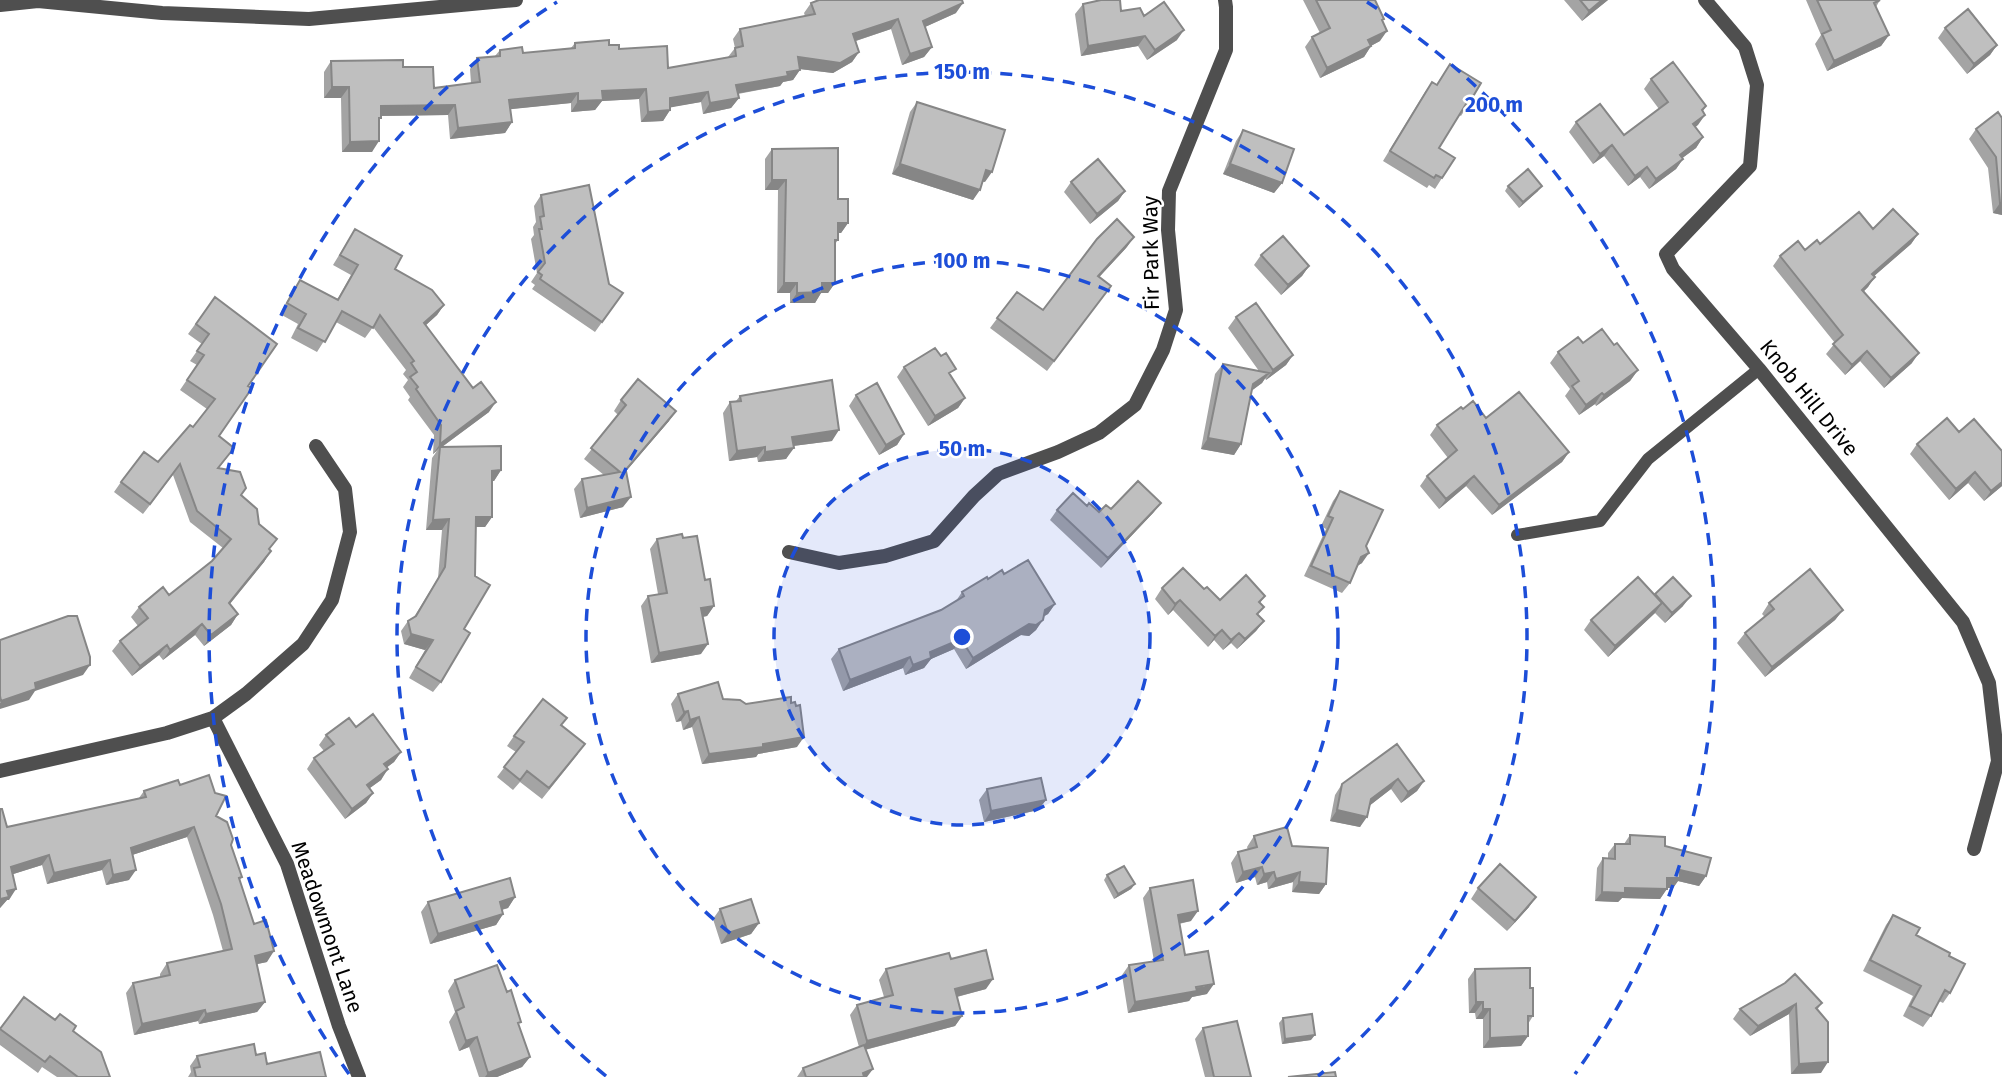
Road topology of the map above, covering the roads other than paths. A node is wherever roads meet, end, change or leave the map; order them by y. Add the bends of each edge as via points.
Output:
1 (516, 0) edge
2 (1224, 0) edge
3 (1706, 0) edge
4 (0, 5) edge
5 (1759, 369) junction
6 (316, 446) dead end
7 (1517, 535) dead end
8 (789, 552) dead end
9 (213, 718) junction
10 (0, 771) edge
11 (1974, 849) dead end
12 (359, 1077) edge

1 - 4 street via 309,19 162,13 38,1
2 - 8 street, Fir Park Way via 1226,50 1169,191 1176,310 1163,350 1135,405 1099,433 998,474 934,541 885,556 839,563
3 - 5 street, Knob Hill Drive via 1745,47 1757,85 1750,166 1666,254 1673,269
5 - 7 lane via 1648,459 1600,521
5 - 11 street, Knob Hill Drive via 1963,622 1989,683 1998,761
6 - 9 street via 345,489 350,532 332,600 303,644
9 - 10 street
9 - 12 street, Meadowmont Lane via 287,864 338,1027

